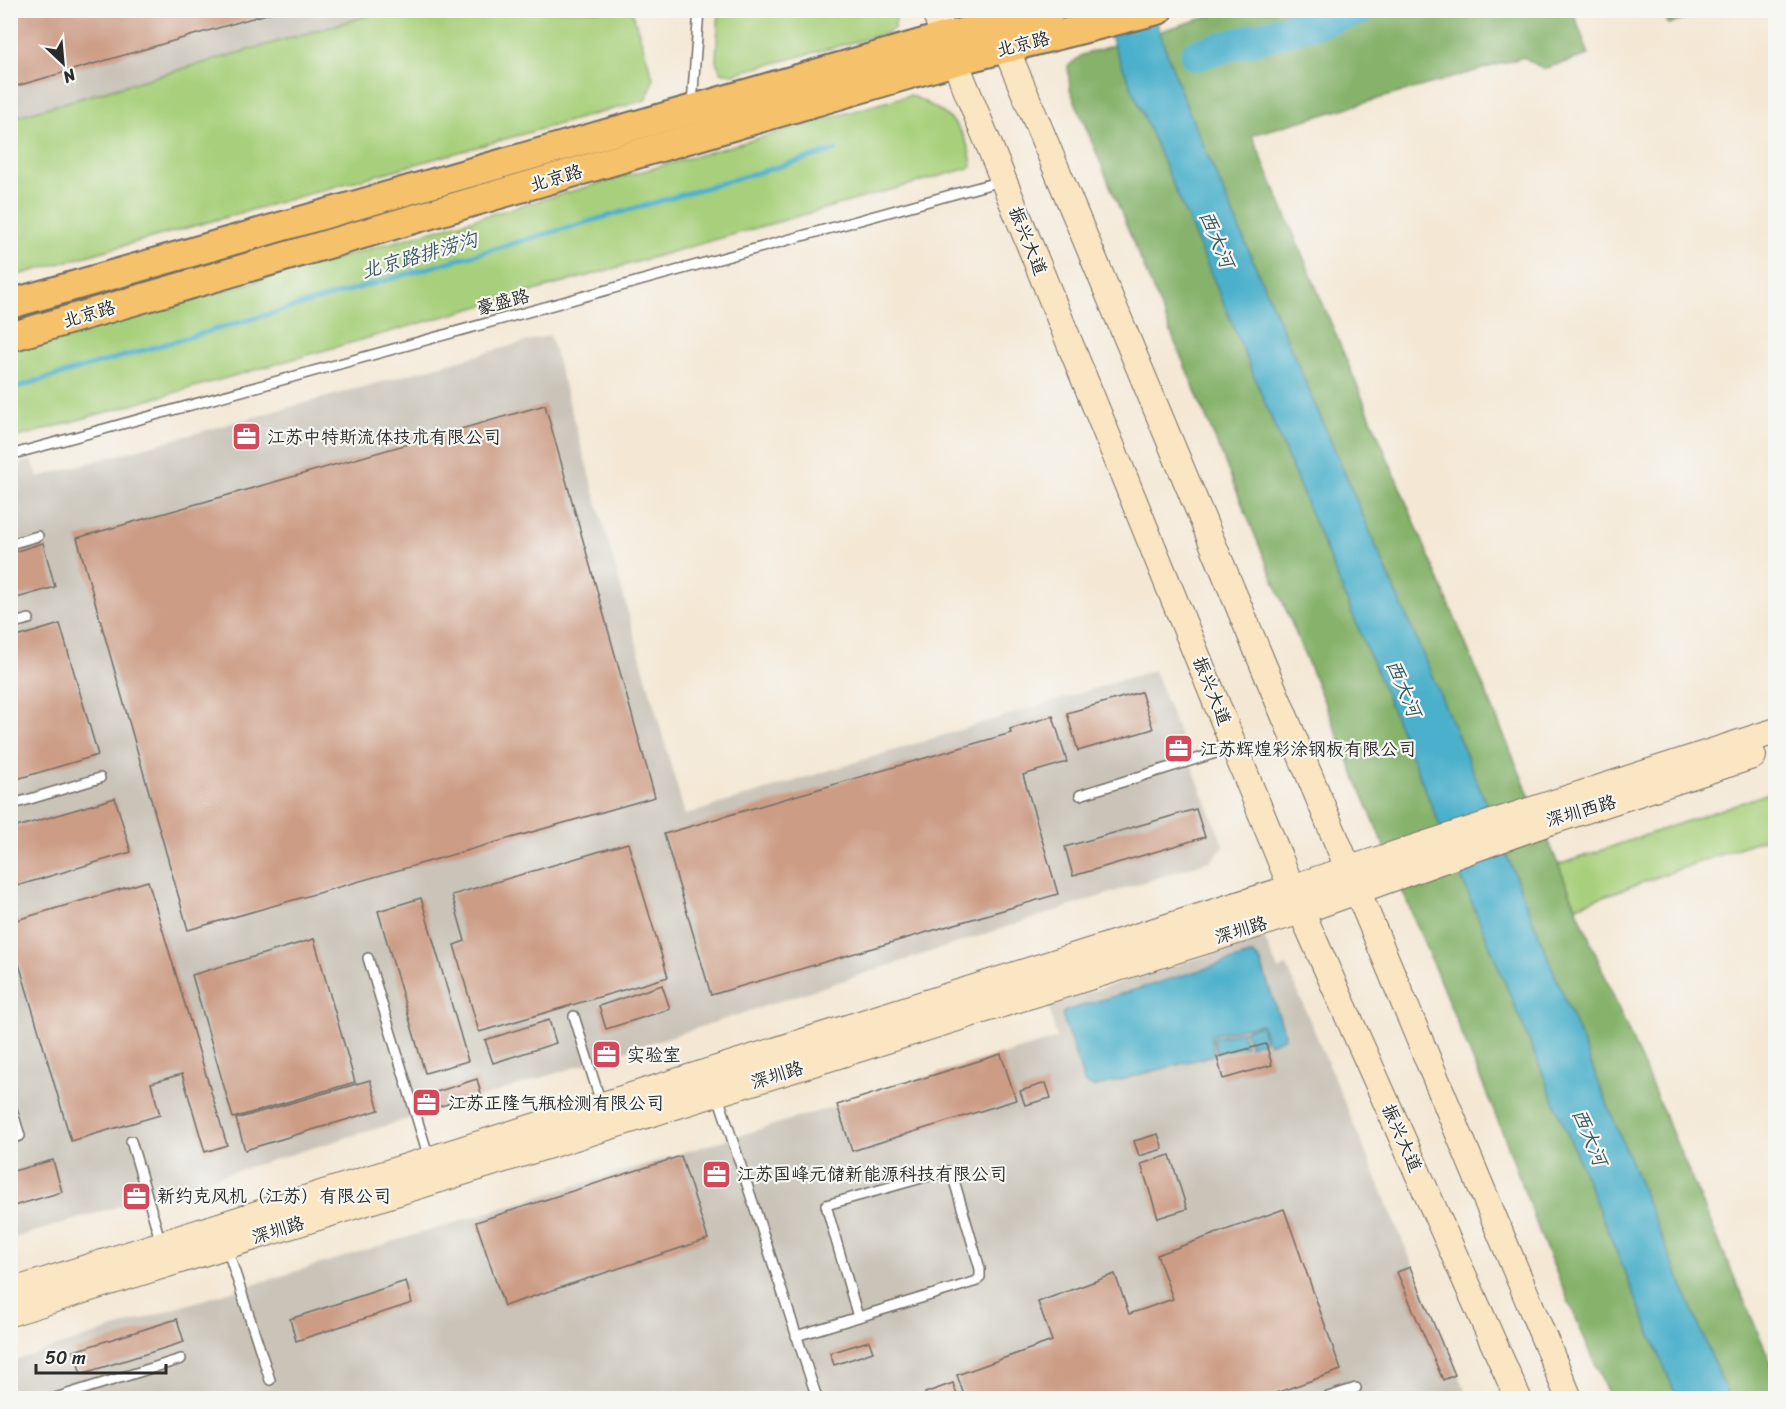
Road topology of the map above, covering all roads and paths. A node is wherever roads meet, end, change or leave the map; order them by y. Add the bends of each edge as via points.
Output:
1 (699, 10) edge
2 (934, 10) edge
3 (1051, 10) edge
4 (1158, 10) edge
5 (997, 28) edge
6 (950, 49) junction
7 (692, 110) junction
8 (1004, 181) junction
9 (10, 304) edge
10 (10, 337) edge
11 (10, 455) edge
12 (38, 536) dead end
13 (10, 544) edge
14 (29, 619) dead end
15 (10, 624) edge
16 (1776, 731) edge
17 (1235, 748) junction
18 (1776, 749) edge
19 (100, 778) dead end
20 (1080, 795) dead end
21 (10, 805) edge
22 (1533, 818) junction
23 (1353, 880) junction
24 (1296, 900) junction
25 (368, 958) dead end
26 (574, 1016) dead end
27 (713, 1082) junction
28 (10, 1103) edge
29 (602, 1105) junction
30 (10, 1139) edge
31 (131, 1141) dead end
32 (430, 1160) junction
33 (223, 1236) junction
34 (162, 1246) junction
35 (10, 1292) edge
36 (10, 1313) edge
37 (858, 1317) junction
38 (796, 1335) junction
39 (182, 1359) dead end
40 (270, 1380) dead end
41 (1356, 1388) dead end
42 (57, 1398) edge
43 (817, 1398) edge
44 (1325, 1398) edge
45 (1518, 1398) edge
46 (1569, 1398) edge

1 - 7 lane
2 - 6 main road, 振兴大道
3 - 5 main road, 北京路
4 - 5 main road, 北京路 via 1102,24
5 - 6 main road, 北京路
5 - 23 main road
6 - 7 main road, 北京路
6 - 8 main road, 振兴大道
6 - 10 main road, 北京路
7 - 9 main road, 北京路
8 - 11 lane, 豪盛路
8 - 17 main road, 振兴大道
12 - 13 lane
14 - 15 lane
16 - 22 main road, 深圳西路
17 - 20 lane
17 - 24 main road, 振兴大道
18 - 22 main road, 深圳西路
19 - 21 lane
22 - 23 main road, 深圳路
23 - 24 main road, 深圳路
23 - 46 main road
24 - 27 main road, 深圳路
24 - 45 main road, 振兴大道
25 - 32 lane
26 - 29 lane
27 - 29 main road, 深圳路
27 - 33 main road, 深圳路
27 - 38 lane
28 - 30 lane via 20,1136
29 - 32 main road, 深圳路
31 - 34 lane
32 - 33 main road, 深圳路
33 - 34 main road, 深圳路
33 - 36 main road, 深圳路
33 - 40 lane
34 - 35 main road, 深圳路
37 - 37 lane via 980,1277 953,1177 947,1171 826,1205
37 - 38 lane
38 - 43 lane
39 - 42 lane
41 - 44 lane

